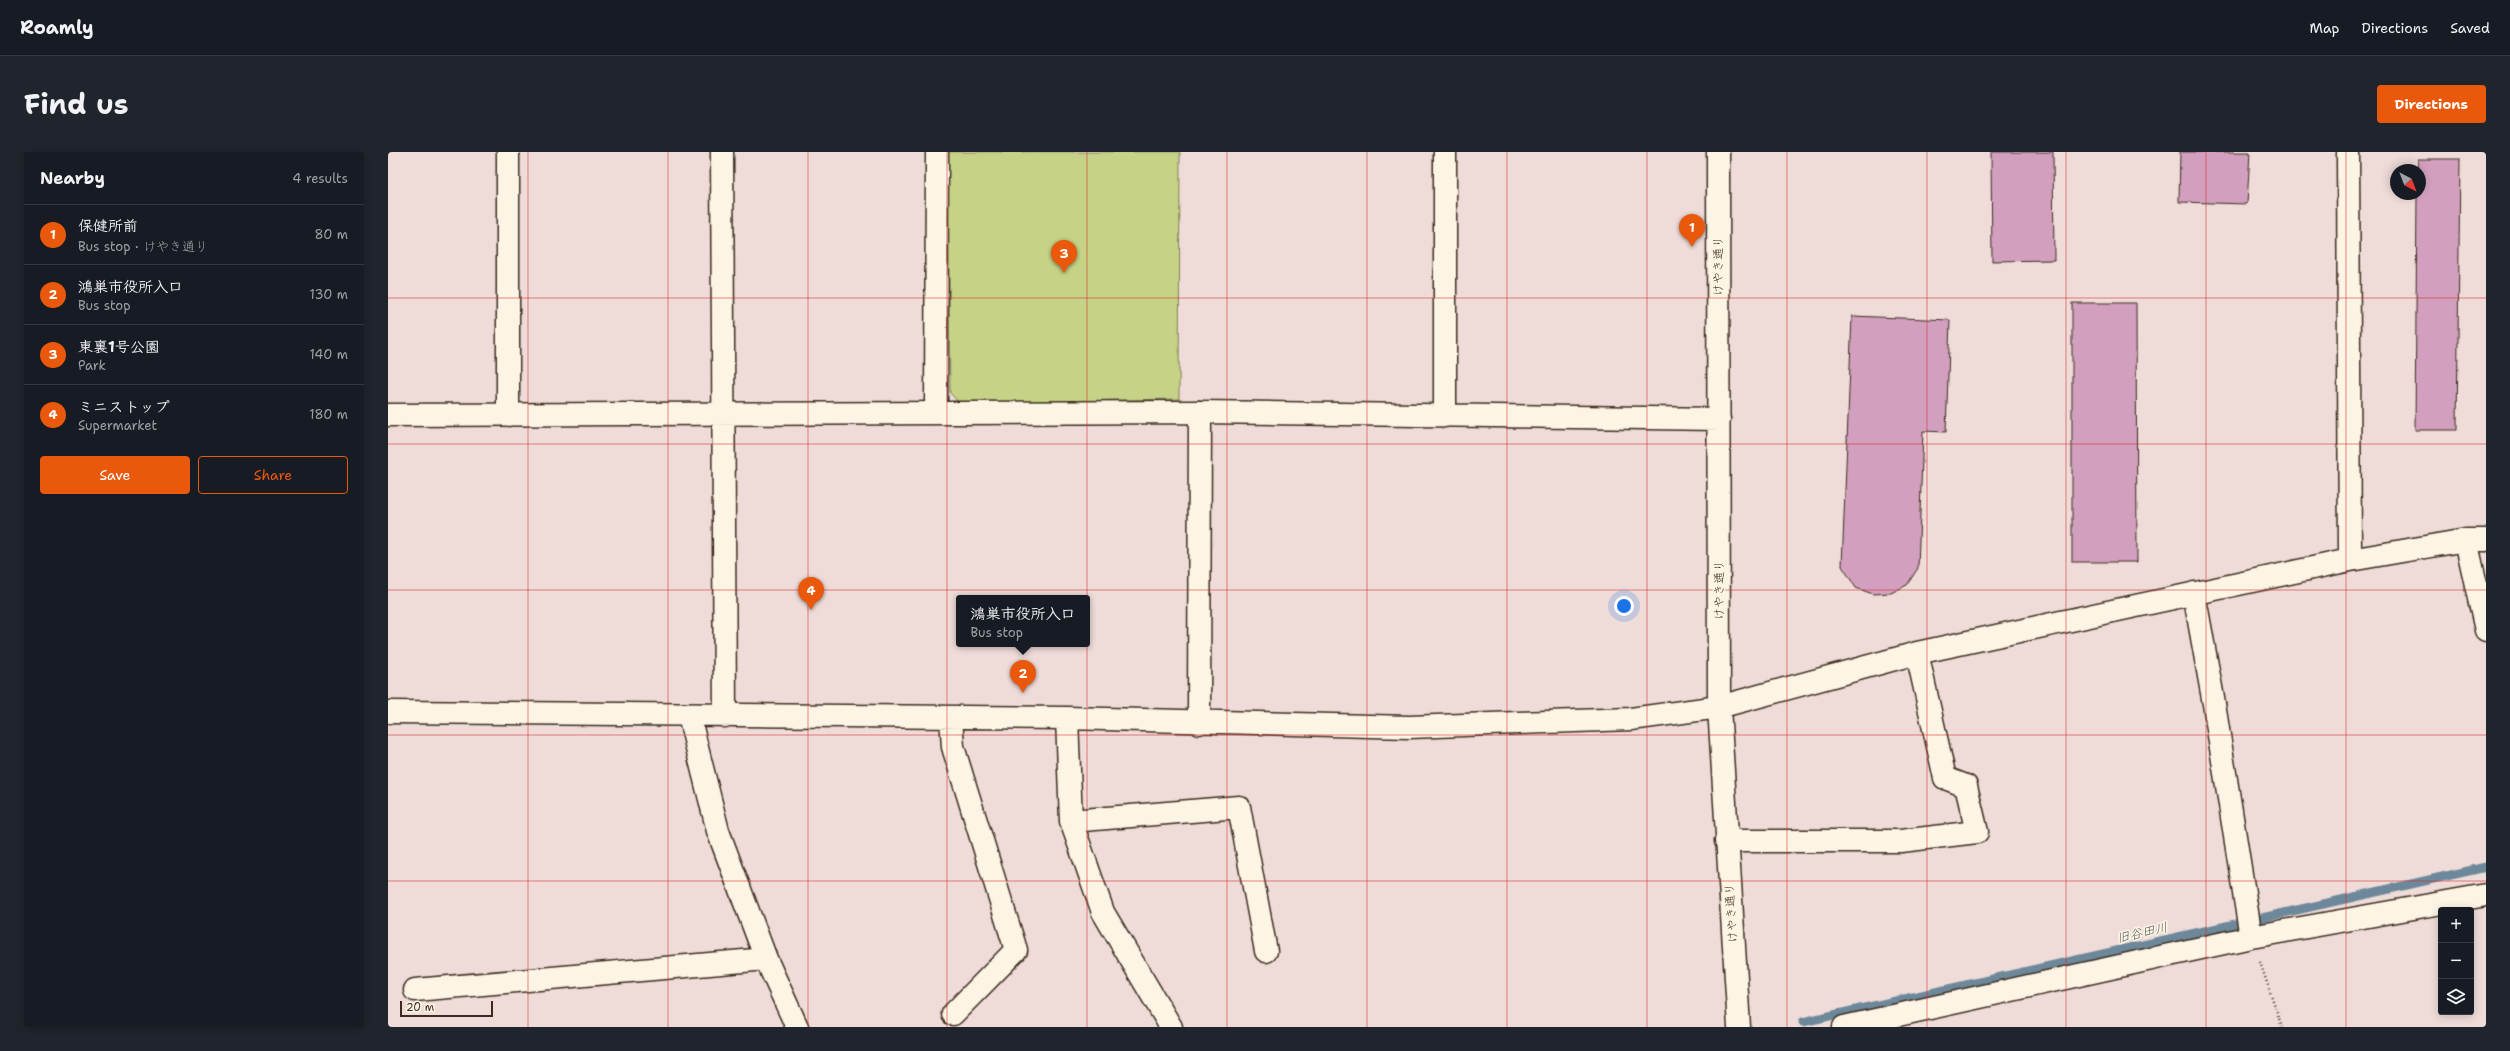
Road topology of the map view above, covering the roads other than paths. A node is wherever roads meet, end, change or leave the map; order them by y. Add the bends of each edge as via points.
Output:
1 (508, 152) edge
2 (722, 152) edge
3 (937, 152) edge
4 (1445, 152) edge
5 (1718, 152) edge
6 (2348, 152) edge
7 (936, 412) junction
8 (1200, 412) junction
9 (388, 415) edge
10 (508, 415) junction
11 (723, 415) junction
12 (1445, 416) junction
13 (1719, 418) junction
14 (2476, 540) edge
15 (2350, 560) junction
16 (2194, 593) junction
17 (2486, 630) edge
18 (1917, 653) junction
19 (1719, 707) junction
20 (388, 712) edge
21 (689, 716) junction
22 (725, 716) junction
23 (951, 718) junction
24 (1067, 718) junction
25 (1200, 723) junction
26 (1071, 820) junction
27 (1726, 841) junction
28 (2486, 895) edge
29 (2251, 937) junction
30 (1266, 951) dead end
31 (766, 959) junction
32 (415, 990) dead end
33 (953, 1014) dead end
34 (797, 1027) edge
35 (1171, 1027) edge
36 (1739, 1027) edge
37 (1844, 1027) edge

1 - 10 street
2 - 11 street
3 - 7 street
4 - 12 street
5 - 13 street, けやき通り
6 - 15 street
7 - 8 street
7 - 11 street
8 - 12 street
8 - 25 street
9 - 10 street
10 - 11 street
11 - 22 street
12 - 13 street
13 - 19 street, けやき通り
14 - 15 street
14 - 17 street
15 - 16 street
16 - 18 street
16 - 29 street
18 - 19 street
18 - 27 street via 1945,778 1966,786 1977,832 1901,841
19 - 25 street via 1631,719 1409,727
19 - 27 street, けやき通り
20 - 21 street
21 - 22 street
21 - 31 street via 718,832
22 - 23 street
23 - 24 street
23 - 33 street via 953,747 1016,950
24 - 25 street
24 - 26 street
26 - 30 street via 1239,808
26 - 35 street via 1102,912
27 - 36 street, けやき通り
28 - 29 street
29 - 37 street
31 - 32 street
31 - 34 street

